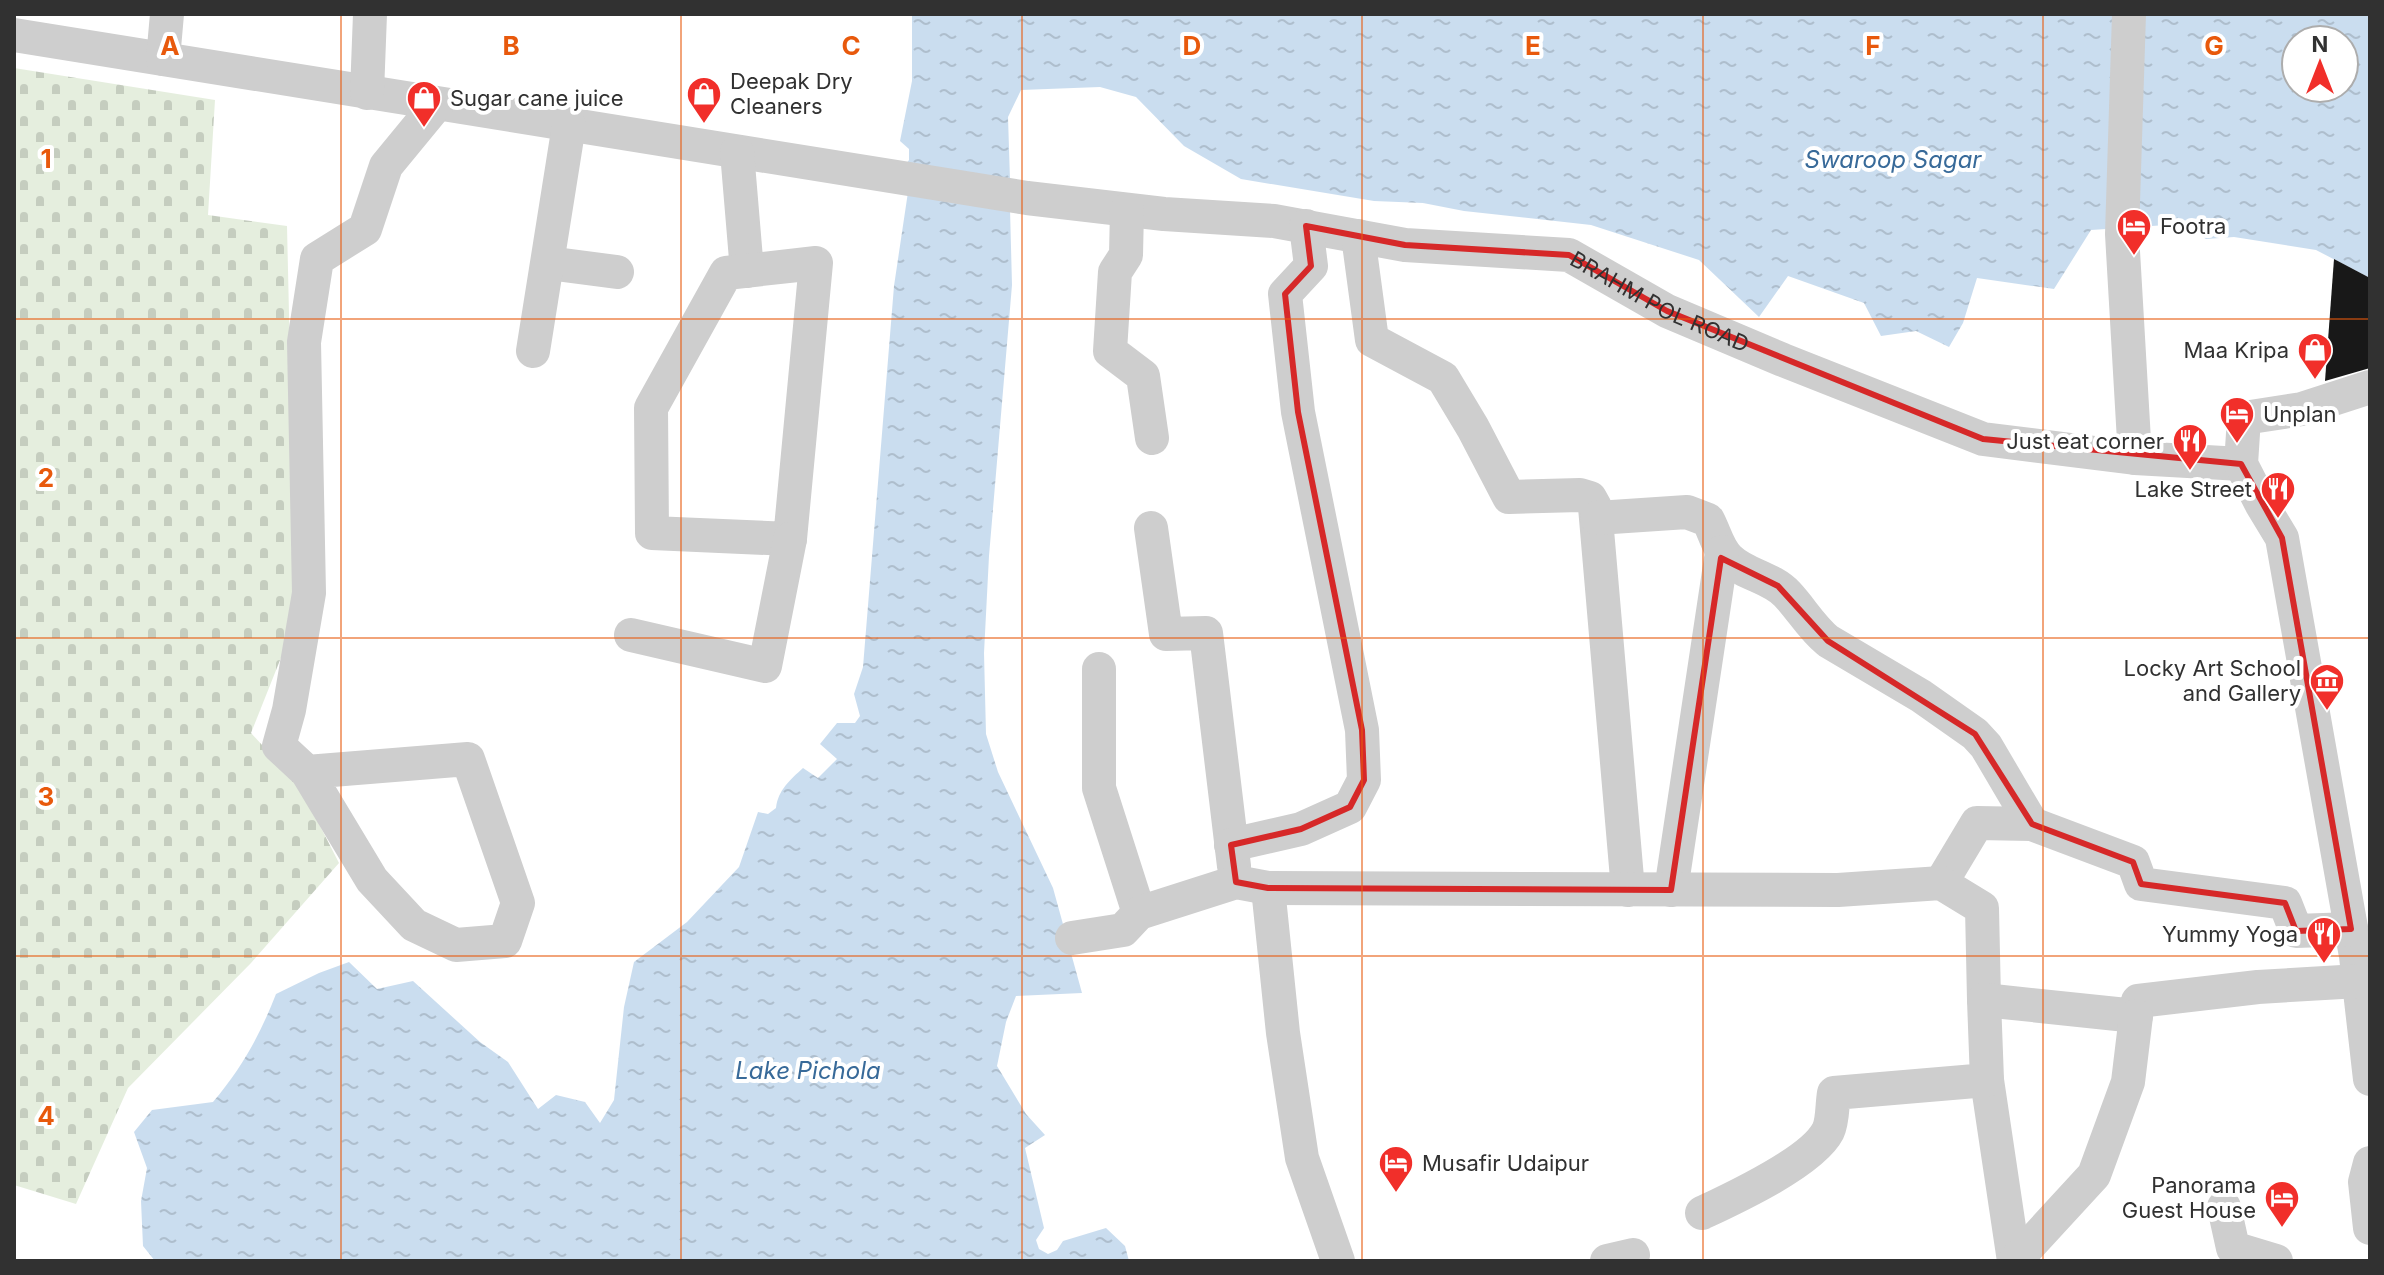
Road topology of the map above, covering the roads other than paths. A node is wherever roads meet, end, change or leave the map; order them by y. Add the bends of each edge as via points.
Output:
1 (167, 14) edge
2 (370, 14) edge
3 (2129, 14) edge
4 (14, 35) edge
5 (163, 59) junction
6 (367, 93) junction
7 (437, 104) junction
8 (569, 125) junction
9 (737, 152) junction
10 (1127, 210) junction
11 (1306, 226) junction
12 (1358, 236) junction
13 (548, 263) junction
14 (747, 271) junction
15 (617, 272) dead end
16 (533, 351) dead end
17 (2370, 387) edge
18 (1152, 438) dead end
19 (2135, 458) junction
20 (2241, 464) junction
21 (1597, 518) junction
22 (1151, 528) dead end
23 (790, 539) junction
24 (1722, 552) junction
25 (631, 635) dead end
26 (1099, 669) dead end
27 (307, 772) junction
28 (2032, 824) junction
29 (1231, 845) junction
30 (1941, 883) junction
31 (1252, 885) junction
32 (1628, 890) junction
33 (1671, 890) junction
34 (1139, 913) junction
35 (1072, 938) dead end
36 (2359, 956) edge
37 (1984, 1000) junction
38 (2136, 1016) junction
39 (2370, 1079) edge
40 (1987, 1080) junction
41 (2370, 1163) edge
42 (2224, 1207) dead end
43 (1702, 1213) dead end
44 (2370, 1228) edge
45 (2276, 1260) edge
46 (1338, 1261) edge
47 (2015, 1261) edge

1 - 5 street
2 - 6 street
3 - 19 street via 2122,234
4 - 5 street, BRAHM POL ROAD
5 - 6 street, BRAHM POL ROAD
6 - 7 street, BRAHM POL ROAD
7 - 8 street, BRAHM POL ROAD
7 - 27 street via 386,166 365,229 317,259 304,342 309,593 279,746
8 - 9 street, BRAHM POL ROAD
8 - 13 street
9 - 10 street, BRAHM POL ROAD
9 - 14 street
10 - 11 street, BRAHM POL ROAD
10 - 18 street via 1126,255 1115,272 1110,351 1143,376
11 - 12 street, BRAHM POL ROAD
11 - 29 street via 1311,266 1285,294 1298,412 1362,730 1364,780 1350,807 1301,829
12 - 19 street, BRAHM POL ROAD via 1405,245 1569,255 1667,311 1983,439
12 - 21 street via 1372,340 1443,378 1509,497 1580,495 1590,498
13 - 15 street
13 - 16 street
14 - 23 street via 816,263
14 - 23 street via 726,273 651,408 652,533
17 - 20 street via 2302,409 2244,418
19 - 20 street, BRAHM POL ROAD
20 - 36 street via 2282,538
21 - 24 street via 1687,512 1708,520
21 - 32 street
22 - 29 street via 1166,634 1206,633
23 - 25 street via 765,666
24 - 28 street via 1778,586 1828,641 1975,734
24 - 33 street
26 - 34 street via 1099,788
27 - 27 street via 468,759 518,903 505,941 456,945 414,925 372,880
28 - 30 street via 1977,823
28 - 36 street via 2133,862 2141,884 2285,903 2296,931
29 - 31 street
30 - 33 street via 1838,890
30 - 37 street via 1982,908
31 - 32 street
31 - 34 street
31 - 46 street via 1302,1158
32 - 33 street
34 - 35 street via 1123,930
36 - 38 street via 2258,987 2138,1001
36 - 39 street
37 - 38 street
37 - 40 street
38 - 47 street via 2128,1082 2094,1175
40 - 43 street via 1834,1093 1829,1130 1799,1161
40 - 47 street
41 - 44 street via 2365,1182
42 - 45 street via 2233,1248

